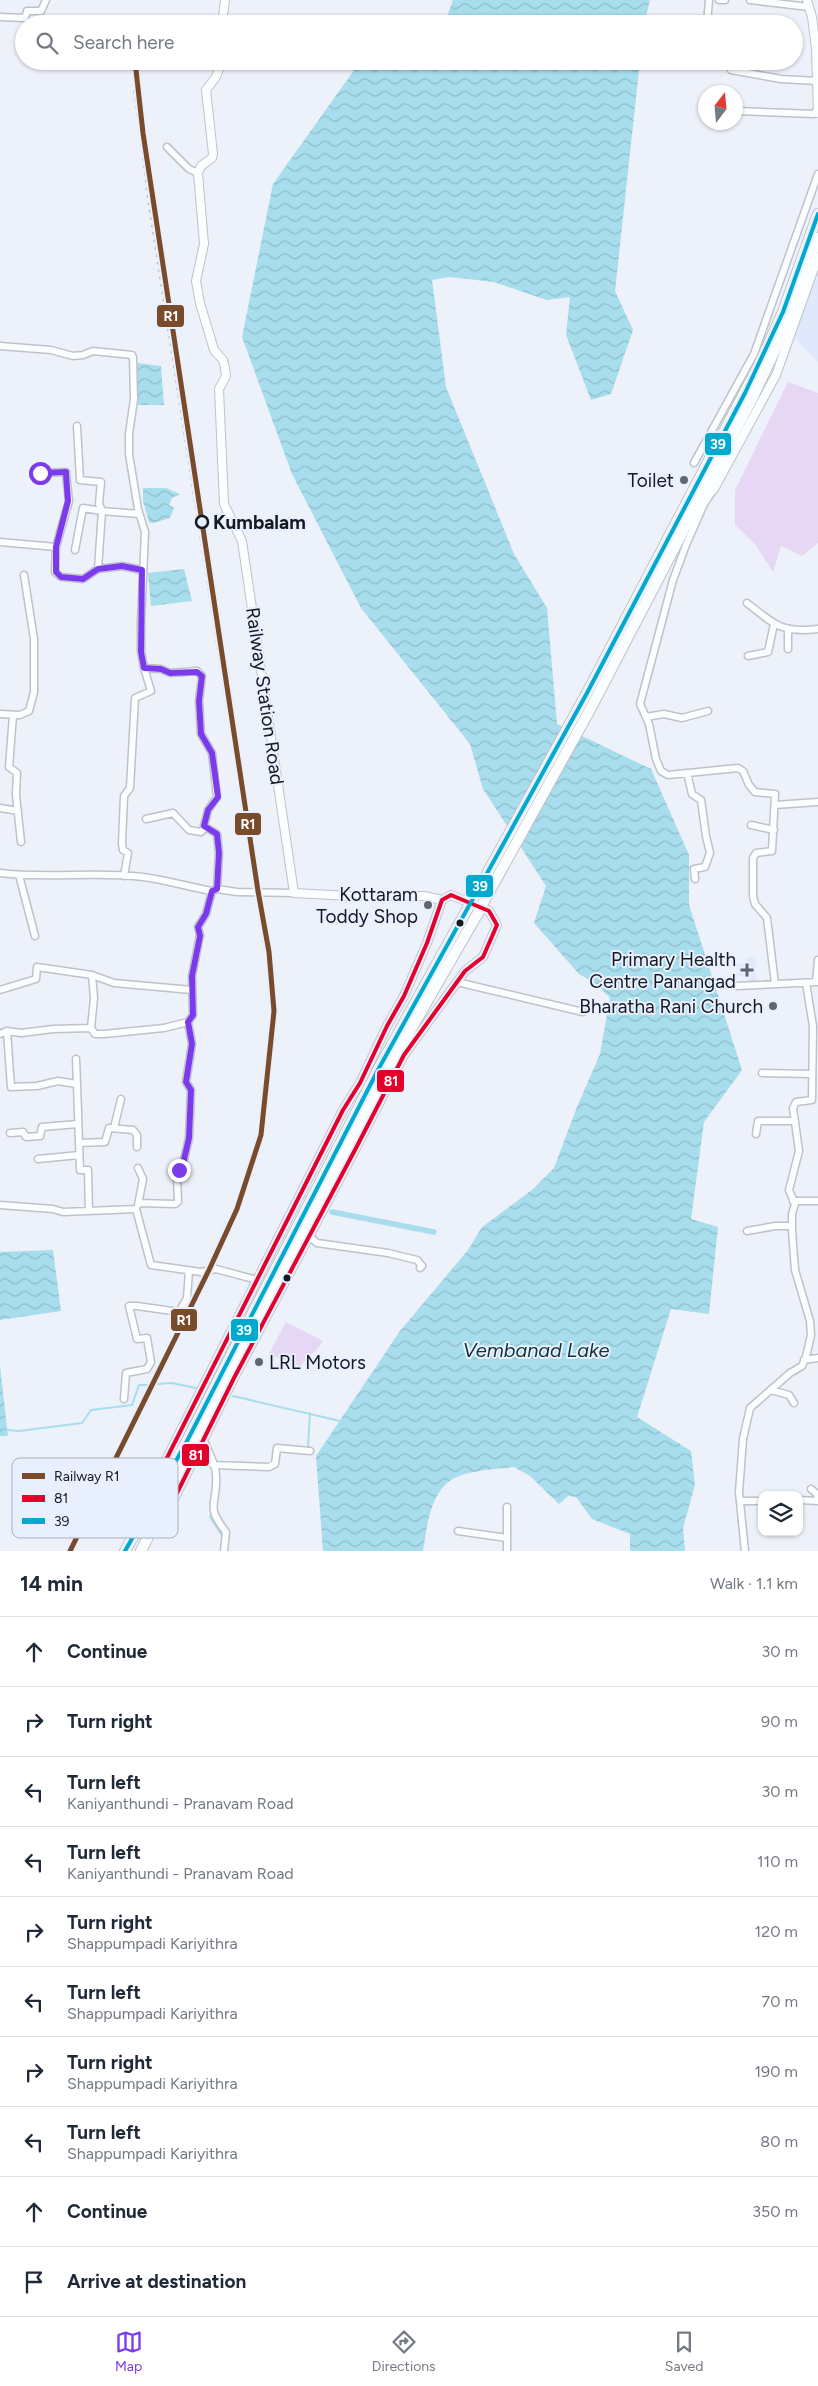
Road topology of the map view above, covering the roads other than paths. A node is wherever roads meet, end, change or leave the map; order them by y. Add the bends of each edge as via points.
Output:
1 (46, 0) edge
2 (225, 0) edge
3 (709, 0) edge
4 (719, 0) edge
5 (725, 0) edge
6 (750, 0) edge
7 (808, 4) edge
8 (26, 15) edge
9 (223, 15) edge
10 (708, 15) edge
11 (0, 17) edge
12 (15, 18) edge
13 (219, 70) edge
14 (731, 70) dead end
15 (817, 81) edge
16 (817, 109) edge
17 (743, 111) edge
18 (818, 113) edge
19 (167, 147) dead end
20 (198, 173) junction
21 (818, 174) edge
22 (818, 214) edge
23 (818, 238) edge
24 (818, 257) edge
25 (0, 346) edge
26 (77, 426) dead end
27 (694, 463) dead end
28 (40, 473) dead end
29 (714, 489) joint
30 (102, 511) junction
31 (139, 514) junction
32 (0, 542) edge
33 (56, 547) junction
34 (75, 550) dead end
35 (98, 569) junction
36 (142, 570) junction
37 (24, 575) dead end
38 (747, 603) dead end
39 (774, 624) junction
40 (818, 629) edge
41 (788, 630) junction
42 (788, 649) dead end
43 (748, 656) dead end
44 (144, 668) junction
45 (708, 711) dead end
46 (0, 714) edge
47 (13, 715) junction
48 (646, 717) junction
49 (687, 773) junction
50 (818, 802) edge
51 (776, 806) junction
52 (0, 808) edge
53 (18, 811) junction
54 (146, 819) dead end
55 (752, 826) dead end
56 (206, 827) junction
57 (774, 830) junction
58 (21, 842) dead end
59 (0, 873) edge
60 (18, 875) junction
61 (124, 876) junction
62 (694, 879) dead end
63 (215, 890) junction
64 (483, 892) junction
65 (294, 893) junction
66 (442, 900) junction
67 (469, 907) junction
68 (35, 936) dead end
69 (818, 960) edge
70 (92, 975) junction
71 (457, 982) junction
72 (817, 982) edge
73 (806, 983) junction
74 (775, 984) junction
75 (737, 986) dead end
76 (0, 990) edge
77 (192, 990) junction
78 (583, 1012) dead end
79 (188, 1022) junction
80 (91, 1028) junction
81 (7, 1031) junction
82 (0, 1034) edge
83 (76, 1059) dead end
84 (762, 1073) dead end
85 (812, 1074) junction
86 (77, 1084) junction
87 (121, 1099) dead end
88 (795, 1121) junction
89 (78, 1124) junction
90 (114, 1128) junction
91 (10, 1133) dead end
92 (756, 1134) dead end
93 (330, 1137) junction
94 (79, 1143) junction
95 (341, 1143) junction
96 (137, 1147) dead end
97 (79, 1155) junction
98 (38, 1159) dead end
99 (138, 1168) dead end
100 (818, 1201) edge
101 (794, 1203) junction
102 (0, 1205) edge
103 (137, 1206) junction
104 (89, 1212) junction
105 (792, 1226) junction
106 (747, 1231) dead end
107 (309, 1236) junction
108 (420, 1268) dead end
109 (189, 1271) junction
110 (257, 1280) junction
111 (818, 1358) edge
112 (804, 1360) junction
113 (770, 1390) junction
114 (124, 1399) dead end
115 (794, 1403) dead end
116 (204, 1441) junction
117 (310, 1451) dead end
118 (167, 1458) edge
119 (177, 1458) edge
120 (213, 1465) junction
121 (178, 1476) edge
122 (810, 1489) dead end
123 (178, 1490) edge
124 (740, 1500) junction
125 (803, 1500) edge
126 (758, 1501) edge
127 (818, 1501) edge
128 (507, 1507) dead end
129 (458, 1531) dead end
130 (132, 1538) edge
131 (147, 1538) edge
132 (507, 1538) junction
133 (125, 1551) edge
134 (141, 1551) edge
135 (224, 1551) edge
136 (506, 1551) edge
137 (744, 1551) edge

1 - 8 street via 42,11 27,11
2 - 9 street
3 - 10 street
4 - 5 street
6 - 7 street
7 - 15 street via 815,41
11 - 12 street
13 - 20 street via 206,90 212,158 201,166
14 - 15 street via 781,79
15 - 16 street
16 - 17 street via 814,114
16 - 18 street
19 - 20 street via 189,169
20 - 65 street, Railway Station Road via 204,244 196,281 214,350 223,360 226,376 219,389 224,504 242,540
21 - 27 street via 754,354
22 - 64 highway via 770,343 587,693 494,862
23 - 64 highway via 778,346 592,706 504,867
24 - 29 street via 776,375
25 - 31 street via 51,350 73,356 93,351 132,355 134,399 129,454
26 - 30 street via 78,475 80,480 101,482 99,504
28 - 33 street via 66,472 68,501
29 - 48 street via 704,504 673,580 640,704
30 - 31 street
30 - 34 street via 83,508
30 - 35 street
31 - 36 street via 145,532
32 - 33 street
33 - 35 street via 56,572 61,577 83,579
35 - 36 street via 122,566
36 - 44 street via 141,652
37 - 47 street via 34,639 34,692 29,711
38 - 39 street
39 - 41 street
39 - 43 street via 768,652
40 - 41 street
41 - 42 street
44 - 56 street via 170,673 197,672 202,676 199,701 201,734 212,753 218,797 208,810
44 - 61 street via 151,691 135,698 130,788 124,796 122,843 123,850 128,853
45 - 48 street via 682,718 664,714
46 - 47 street
47 - 53 street via 9,767 17,773
48 - 49 street via 661,771 668,775
49 - 51 street via 738,768 744,772 755,792 774,792
49 - 62 street via 692,794 701,800 710,853 705,867 694,869
50 - 51 street
51 - 57 street
52 - 53 street
53 - 58 street
54 - 56 street via 173,813 189,830 201,832
55 - 57 street
56 - 63 street via 217,834 219,853
57 - 74 street via 772,851 756,853 753,868 755,904 767,918
59 - 60 street
60 - 61 street
60 - 68 street
61 - 63 street
63 - 65 street
63 - 77 street via 198,927 200,936
64 - 67 highway, bridge
65 - 66 street via 424,896
66 - 67 street via 451,895
66 - 93 street via 404,996
67 - 71 street via 489,911 497,926 483,957
67 - 95 highway
67 - 121 highway
69 - 72 street
70 - 76 street via 37,967 36,979
70 - 77 street via 114,983
70 - 80 street
71 - 78 street
71 - 107 street via 404,1055
72 - 73 street
73 - 74 street
73 - 85 street via 813,1026
74 - 75 street
77 - 79 street via 193,1015
79 - 80 street via 164,1028 104,1034 95,1034
79 - 103 street via 192,1044 186,1082 191,1090 191,1100 188,1147 177,1178 178,1202
80 - 81 street
81 - 82 street
81 - 86 street via 11,1087 58,1082
83 - 86 street
84 - 85 street
85 - 88 street via 812,1100 796,1102 793,1108
86 - 89 street
87 - 90 street
88 - 92 street via 758,1121
88 - 101 street via 799,1151 790,1187
89 - 91 street via 42,1127 40,1136
89 - 94 street
90 - 94 street via 109,1128 105,1142
90 - 96 street via 133,1130 137,1135
93 - 95 highway
93 - 110 street
94 - 97 street
95 - 119 highway
97 - 98 street
97 - 104 street via 80,1170 88,1170
99 - 103 street via 143,1179
100 - 101 street
101 - 105 street
102 - 104 street
103 - 104 street
103 - 109 street via 151,1265
105 - 106 street
105 - 112 street via 795,1270 810,1321 811,1335
107 - 108 street via 316,1243 417,1260 422,1266
107 - 116 street
109 - 110 street via 216,1269
109 - 114 street via 187,1298 179,1312 128,1306 137,1339 147,1338 151,1362 147,1369 126,1373
110 - 118 street
111 - 112 street
112 - 113 street via 802,1366
113 - 115 street via 789,1395
113 - 124 street via 750,1408 743,1439
116 - 120 street
116 - 123 street
117 - 120 street via 277,1448 274,1464 269,1467
120 - 135 street via 216,1477 213,1510 226,1532
122 - 127 street via 817,1494
124 - 126 street
124 - 137 street
125 - 127 street
128 - 132 street
129 - 132 street
130 - 133 highway
131 - 134 highway
132 - 136 street

